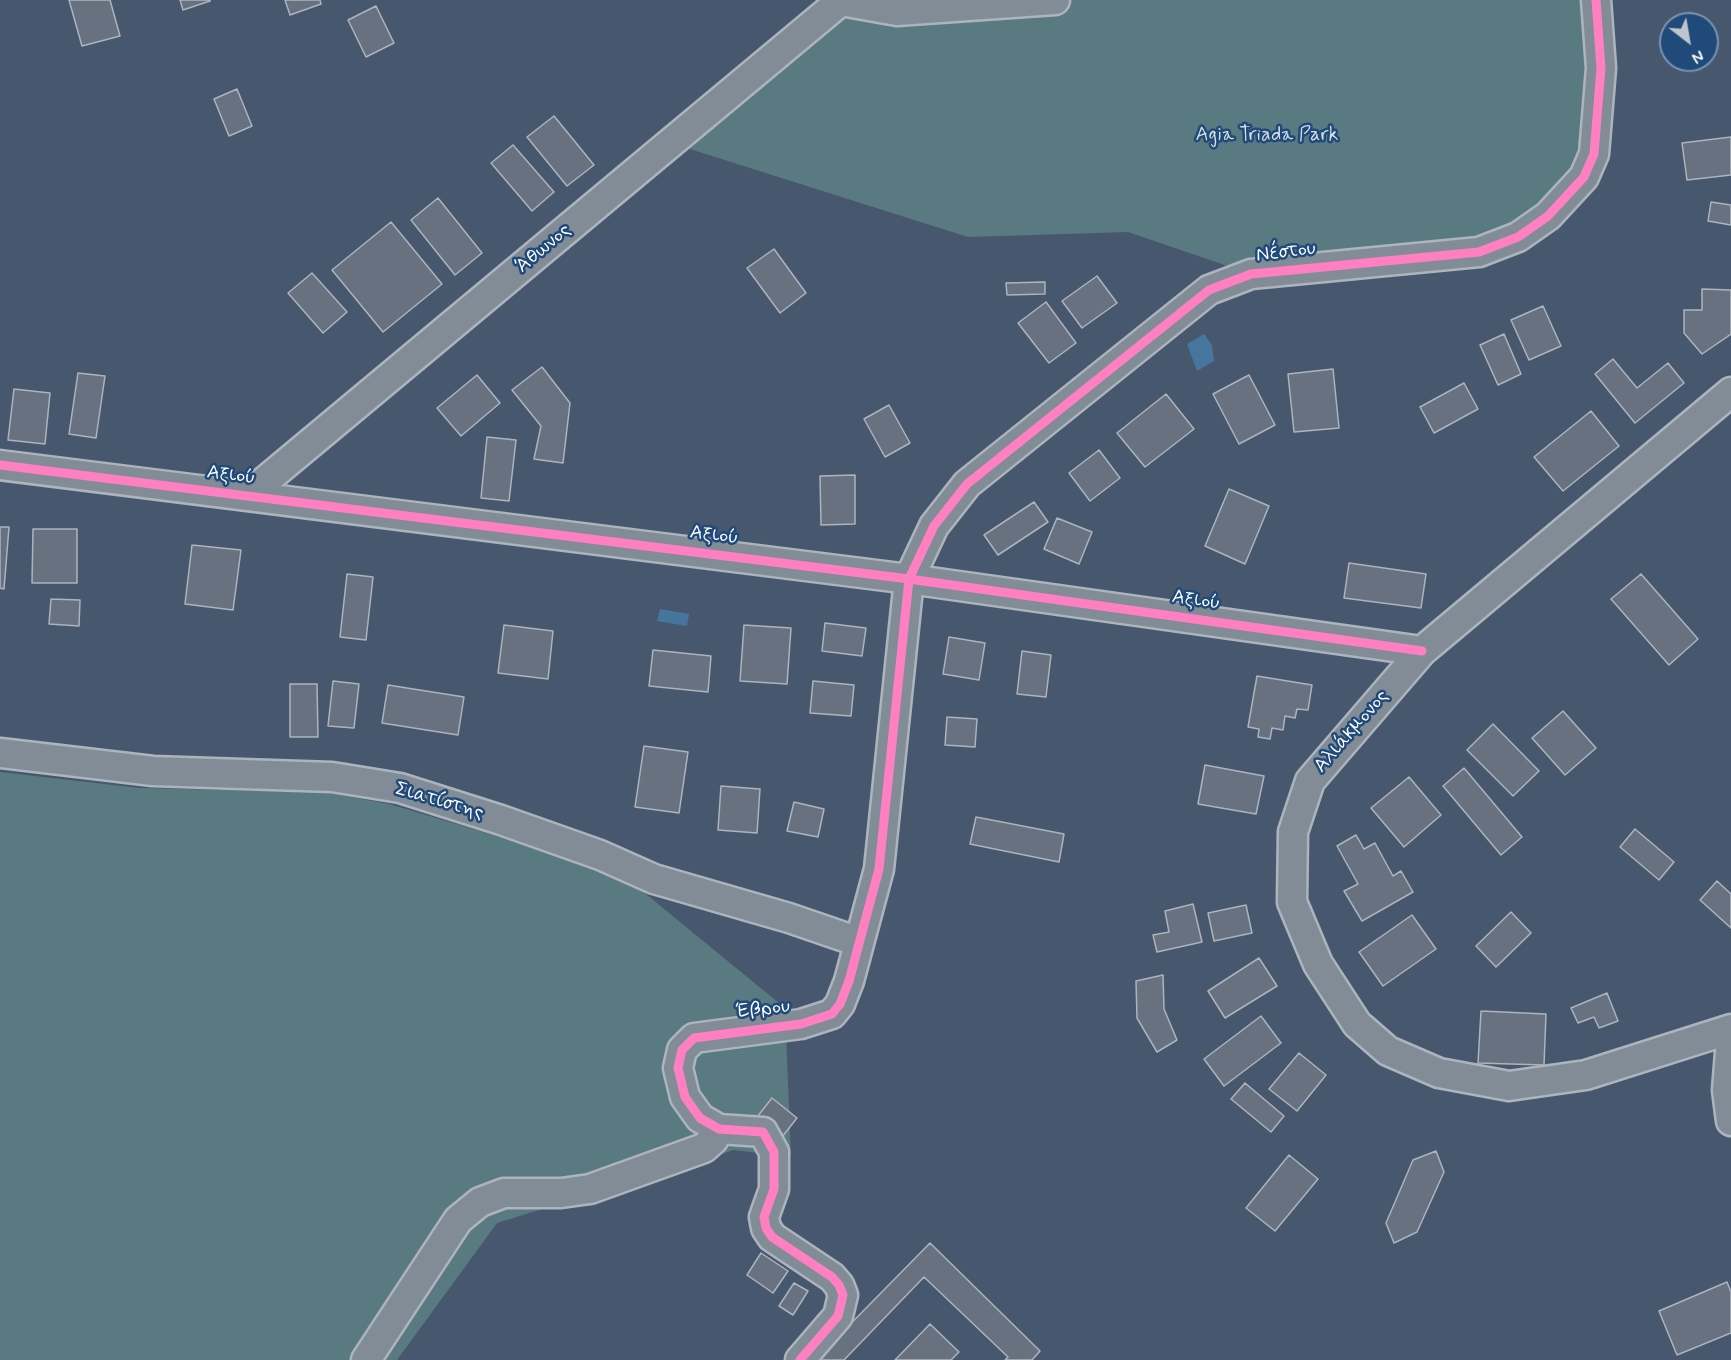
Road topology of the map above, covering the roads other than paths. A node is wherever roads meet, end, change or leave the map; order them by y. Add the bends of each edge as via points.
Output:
1 (1055, 0) edge
2 (1596, 0) edge
3 (841, 1) edge
4 (1731, 392) edge
5 (0, 465) edge
6 (247, 496) junction
7 (909, 579) junction
8 (1422, 651) junction
9 (0, 753) edge
10 (859, 942) junction
11 (1731, 1029) edge
12 (1731, 1040) edge
13 (1731, 1121) edge
14 (719, 1129) junction
15 (366, 1360) edge
16 (800, 1360) edge

1 - 3 street via 897,12
2 - 7 street, Νέστου via 1601,68 1594,154 1584,177 1548,216 1518,237 1479,252 1251,274 1209,290 967,484 934,525
3 - 6 street, Άθωνος
4 - 8 street, Αλιάκμονος
5 - 6 street, Αξιού
6 - 7 street, Αξιού
7 - 8 street, Αξιού
7 - 10 street, Έβρου via 879,869
8 - 11 street, Αλιάκμονος via 1310,781 1293,832 1292,903 1318,964 1357,1024 1388,1051 1439,1073 1509,1086 1586,1076
9 - 10 street, Σιατίστης via 153,771 332,777 400,789 600,855 654,879
10 - 14 street, Έβρου via 849,981 832,1014 801,1024 694,1038 682,1050 678,1068 685,1097 700,1118
12 - 13 street via 1727,1090
14 - 15 street via 704,1148 590,1189 504,1193 480,1202 458,1220
14 - 16 street via 763,1132 774,1152 774,1189 764,1217 766,1228 772,1237 832,1277 843,1295 838,1316

